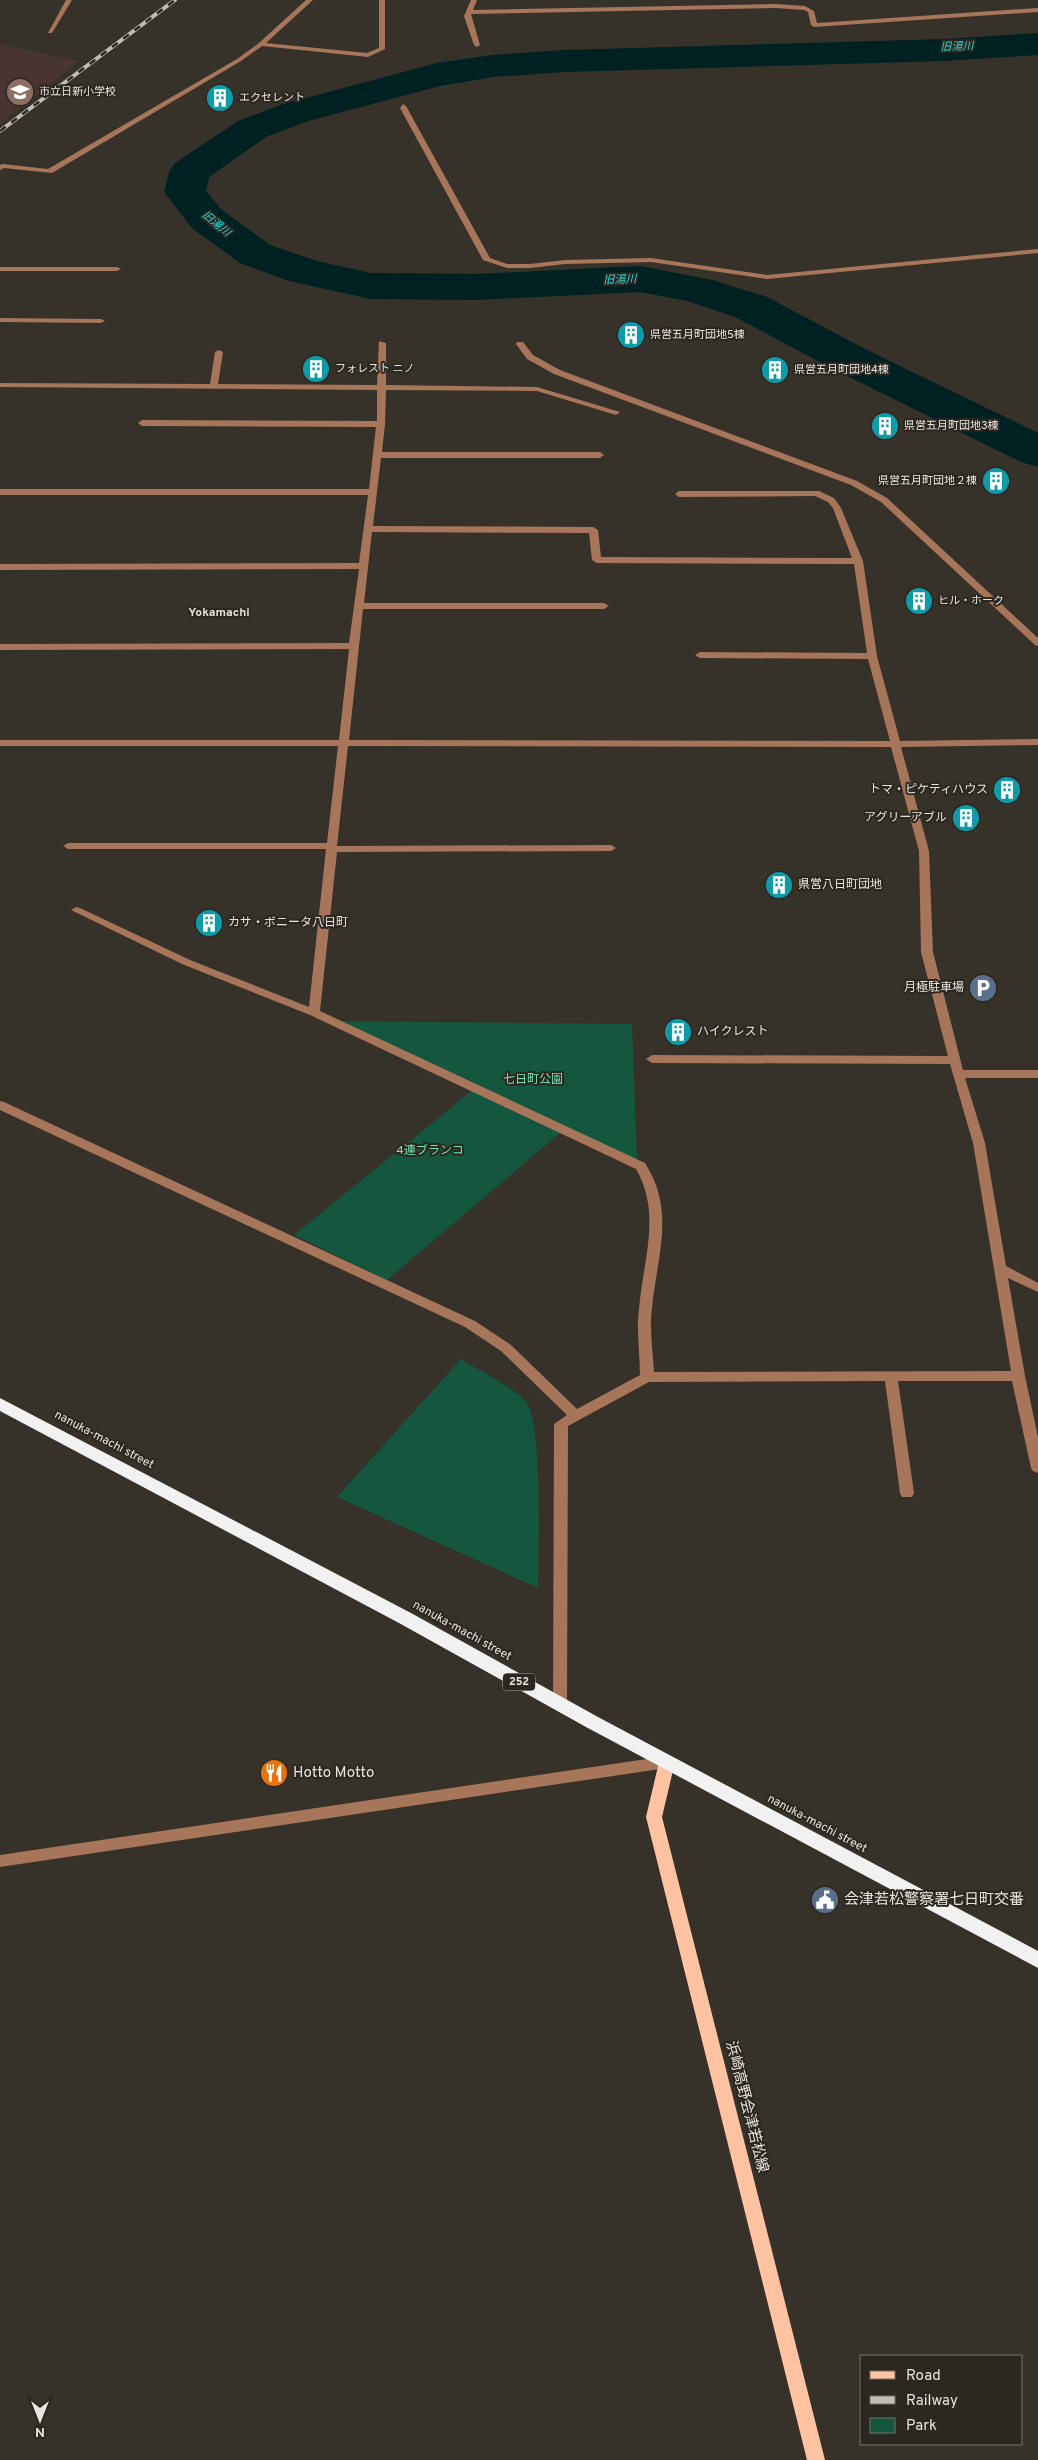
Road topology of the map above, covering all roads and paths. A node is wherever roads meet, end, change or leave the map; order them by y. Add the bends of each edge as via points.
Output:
1 (69, 0) edge
2 (310, 0) edge
3 (382, 0) edge
4 (474, 0) edge
5 (696, 0) edge
6 (779, 3) edge
7 (690, 7) junction
8 (1038, 10) edge
9 (470, 12) junction
10 (50, 32) dead end
11 (261, 44) junction
12 (477, 45) dead end
13 (403, 106) dead end
14 (0, 168) edge
15 (1038, 251) edge
16 (0, 269) edge
17 (117, 269) dead end
18 (0, 320) edge
19 (101, 321) dead end
20 (382, 343) dead end
21 (520, 344) dead end
22 (219, 352) dead end
23 (0, 385) edge
24 (214, 385) junction
25 (380, 387) junction
26 (616, 412) dead end
27 (142, 423) dead end
28 (381, 424) junction
29 (376, 455) junction
30 (600, 455) dead end
31 (0, 492) edge
32 (372, 492) junction
33 (679, 494) dead end
34 (368, 529) junction
35 (858, 561) junction
36 (364, 566) junction
37 (0, 567) edge
38 (359, 606) junction
39 (604, 606) dead end
40 (1033, 633) edge
41 (1038, 643) edge
42 (354, 646) junction
43 (0, 647) edge
44 (700, 655) dead end
45 (872, 656) junction
46 (1038, 742) edge
47 (0, 743) edge
48 (896, 744) junction
49 (343, 745) junction
50 (68, 846) dead end
51 (332, 847) junction
52 (611, 848) dead end
53 (76, 910) dead end
54 (314, 1013) junction
55 (652, 1058) dead end
56 (954, 1060) junction
57 (958, 1074) junction
58 (1038, 1074) edge
59 (0, 1105) edge
60 (1000, 1268) junction
61 (1038, 1288) edge
62 (891, 1376) junction
63 (1018, 1376) junction
64 (647, 1378) junction
65 (0, 1404) edge
66 (576, 1416) junction
67 (1038, 1468) edge
68 (907, 1493) dead end
69 (560, 1705) junction
70 (667, 1762) junction
71 (0, 1861) edge
72 (1038, 1960) edge
73 (816, 2460) edge

1 - 10 street
2 - 11 street
3 - 11 street via 382,49 368,55
4 - 9 street
5 - 7 street
6 - 7 street
6 - 8 street via 811,12 814,25
7 - 9 street
9 - 12 street via 466,16
11 - 14 street via 50,171
13 - 15 street via 487,260 496,264 530,266 651,260 767,277
16 - 17 street
18 - 19 street
20 - 25 street
21 - 40 street via 530,357 558,372 854,483 884,500
22 - 24 street
23 - 24 street
24 - 25 street
25 - 26 street via 537,389
25 - 28 street
27 - 28 street
28 - 29 street
29 - 30 street
29 - 32 street
31 - 32 street
32 - 34 street
33 - 35 street via 816,493 831,500 837,508
34 - 35 street via 593,530 597,560
34 - 36 street
35 - 45 street
36 - 37 street
36 - 38 street
38 - 39 street
38 - 42 street
40 - 41 street
42 - 43 street
42 - 49 street
44 - 45 street
45 - 48 street
46 - 48 street
47 - 49 street
48 - 49 street
48 - 56 street via 924,850 927,952
49 - 51 street
50 - 51 street
51 - 52 street
51 - 54 street
53 - 54 street via 186,962
54 - 64 street via 641,1166 650,1178 657,1211 645,1310
55 - 56 street
56 - 57 street
57 - 58 street
57 - 60 street via 979,1143
59 - 66 street via 470,1324 506,1348
60 - 61 street
60 - 63 street
62 - 63 street
62 - 64 street
62 - 68 street
63 - 67 street
64 - 66 street
65 - 69 highway, nanuka-machi street / 252 via 396,1613
66 - 69 street via 561,1424
69 - 70 highway, nanuka-machi street / 252
70 - 71 street
70 - 72 highway, nanuka-machi street / 252
70 - 73 main road, 浜崎高野会津若松線 via 654,1817

